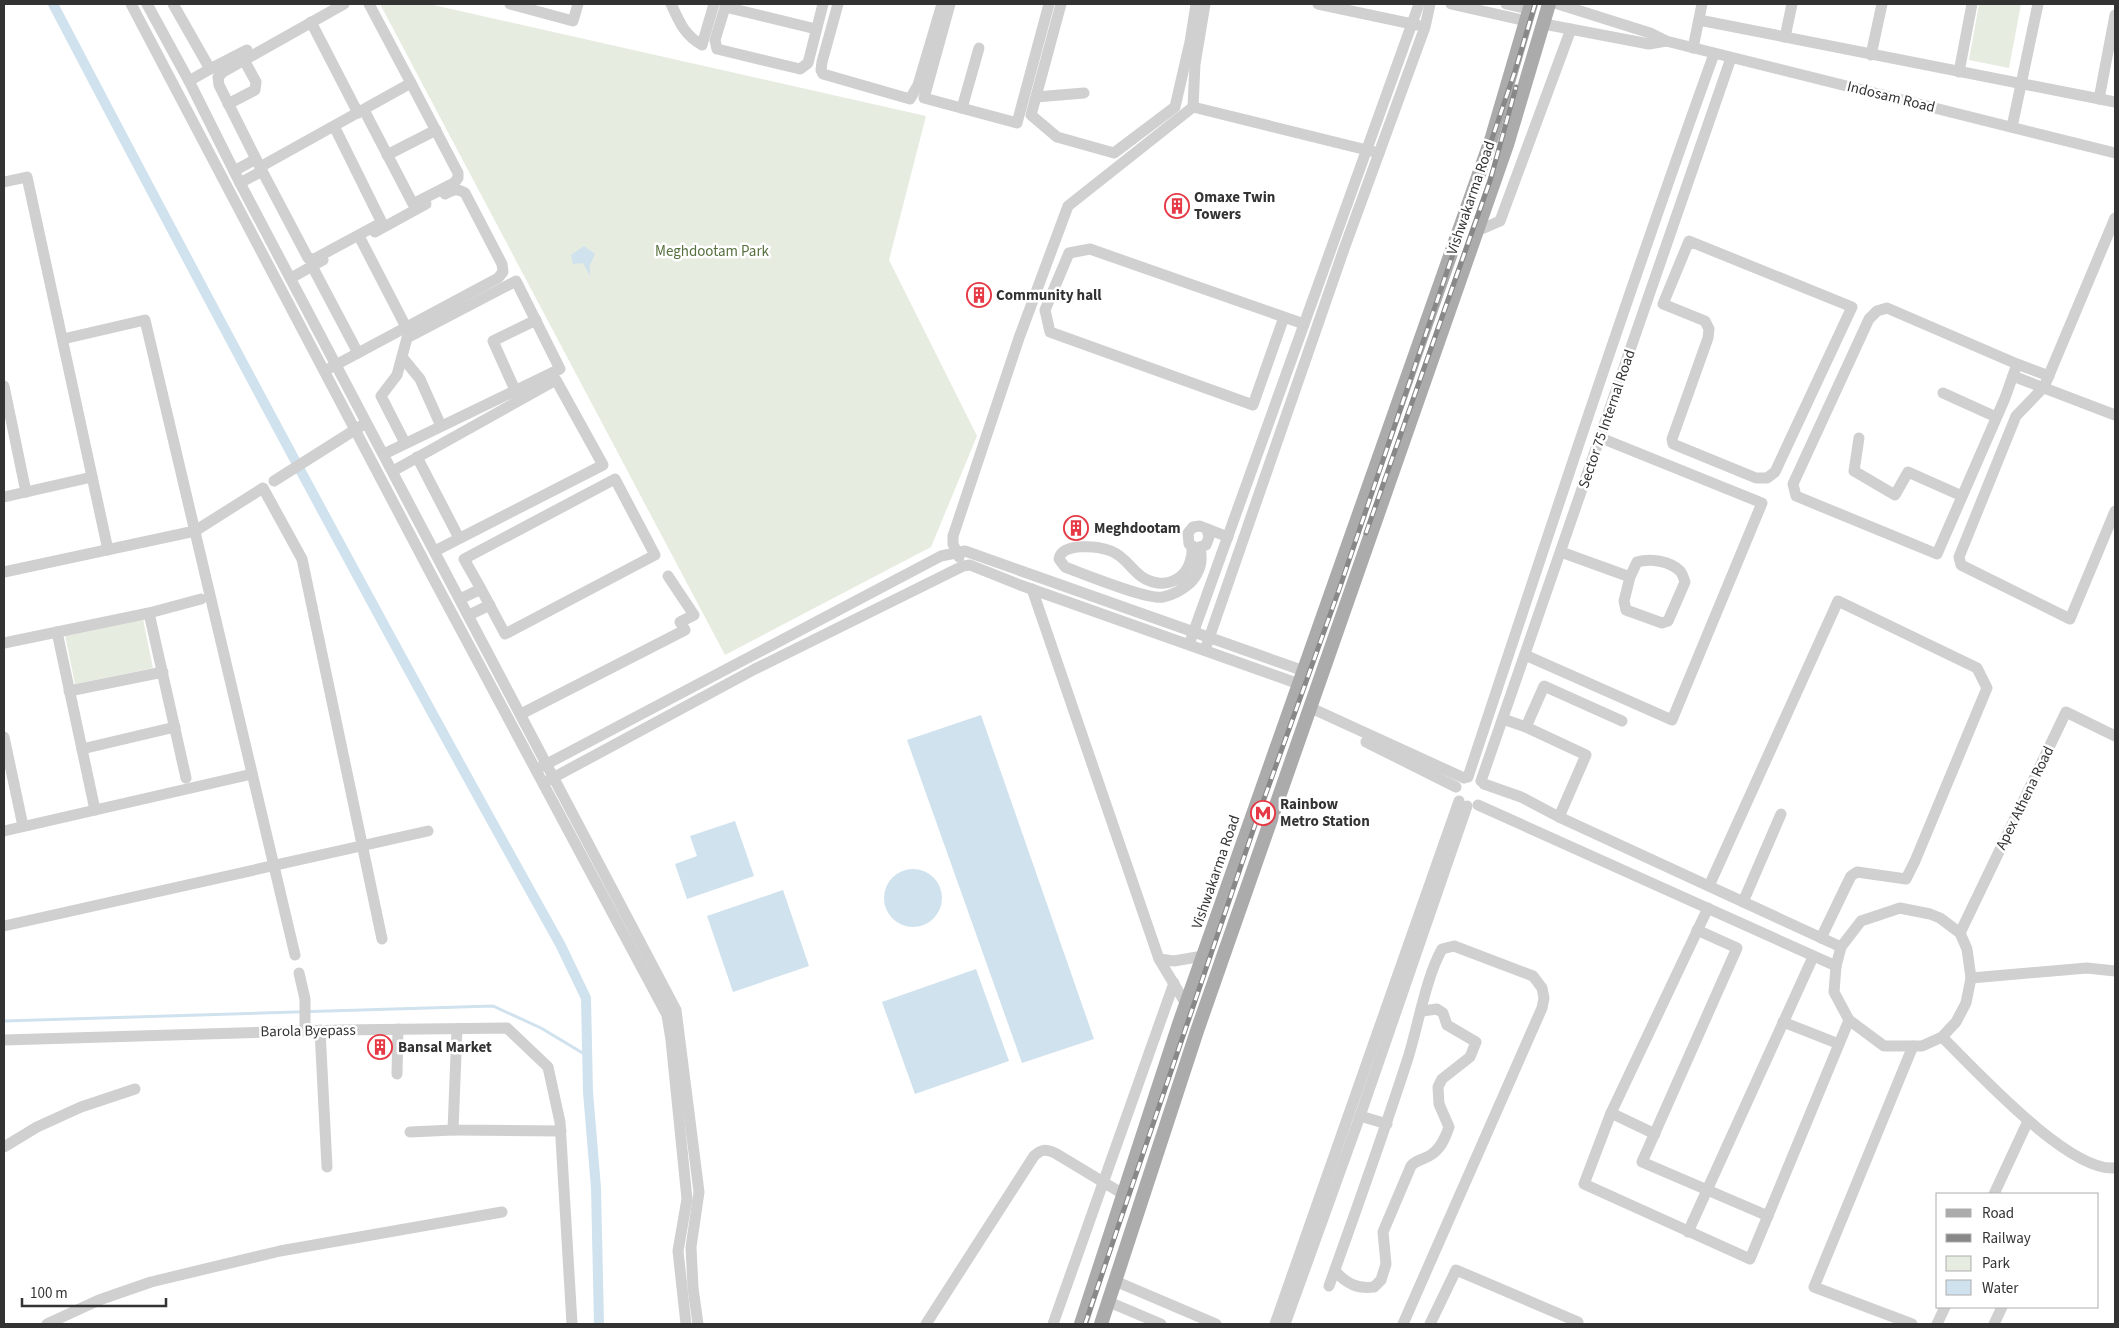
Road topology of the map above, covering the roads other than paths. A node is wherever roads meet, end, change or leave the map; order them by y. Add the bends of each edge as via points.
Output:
1 (131, 4) edge
2 (147, 4) edge
3 (173, 4) edge
4 (335, 4) edge
5 (344, 4) edge
6 (369, 4) edge
7 (510, 4) edge
8 (578, 4) edge
9 (671, 4) edge
10 (823, 4) edge
11 (838, 4) edge
12 (942, 4) edge
13 (950, 4) edge
14 (1048, 4) edge
15 (1061, 4) edge
16 (1196, 4) edge
17 (1205, 4) edge
18 (1318, 4) edge
19 (1419, 4) edge
20 (1430, 4) edge
21 (1451, 4) edge
22 (1506, 4) edge
23 (1549, 4) edge
24 (1558, 4) edge
25 (1702, 4) edge
26 (1792, 4) edge
27 (1882, 4) edge
28 (1972, 4) edge
29 (2038, 4) edge
30 (722, 5) edge
31 (1529, 11) edge
32 (2115, 15) edge
33 (1699, 20) junction
34 (311, 22) junction
35 (1411, 24) junction
36 (1544, 24) junction
37 (1425, 27) junction
38 (816, 29) junction
39 (1571, 29) junction
40 (1785, 37) junction
41 (1666, 41) junction
42 (980, 48) dead end
43 (1693, 48) junction
44 (1714, 54) junction
45 (1872, 54) junction
46 (1731, 58) junction
47 (244, 60) junction
48 (210, 69) junction
49 (1959, 72) junction
50 (189, 81) junction
51 (411, 84) junction
52 (2022, 84) junction
53 (1084, 93) dead end
54 (1036, 98) junction
55 (2099, 99) junction
56 (2115, 102) edge
57 (228, 104) junction
58 (1193, 107) junction
59 (962, 108) junction
60 (361, 111) junction
61 (334, 126) junction
62 (2012, 127) junction
63 (436, 130) junction
64 (1367, 150) junction
65 (1379, 153) junction
66 (2115, 153) edge
67 (387, 155) junction
68 (260, 166) junction
69 (234, 170) junction
70 (4, 182) edge
71 (240, 183) junction
72 (2115, 218) edge
73 (1477, 231) junction
74 (361, 240) junction
75 (312, 266) junction
76 (291, 278) junction
77 (1648, 298) junction
78 (1663, 304) junction
79 (1284, 317) junction
80 (536, 320) junction
81 (1304, 324) junction
82 (406, 327) junction
83 (63, 339) junction
84 (358, 353) junction
85 (402, 357) junction
86 (336, 365) junction
87 (2015, 370) junction
88 (324, 372) junction
89 (2049, 376) junction
90 (4, 386) edge
91 (2044, 387) junction
92 (515, 390) junction
93 (1943, 393) dead end
94 (1400, 399) junction
95 (1417, 401) junction
96 (2115, 415) edge
97 (1996, 417) junction
98 (367, 422) junction
99 (441, 426) junction
100 (1267, 428) junction
101 (355, 430) junction
102 (1280, 432) junction
103 (1388, 432) junction
104 (1405, 437) junction
105 (1601, 438) junction
106 (1859, 438) dead end
107 (405, 443) junction
108 (384, 454) junction
109 (417, 457) junction
110 (393, 471) junction
111 (92, 477) junction
112 (274, 481) dead end
113 (26, 492) junction
114 (1962, 496) junction
115 (4, 497) edge
116 (2115, 511) edge
117 (1207, 530) junction
118 (195, 531) junction
119 (1228, 537) junction
120 (459, 538) junction
121 (1199, 547) junction
122 (108, 550) junction
123 (435, 551) junction
124 (956, 552) junction
125 (1561, 552) junction
126 (1222, 553) junction
127 (962, 566) junction
128 (1130, 567) junction
129 (4, 572) edge
130 (668, 576) dead end
131 (1630, 576) junction
132 (1120, 586) junction
133 (481, 589) junction
134 (1032, 589) junction
135 (460, 598) junction
136 (201, 599) dead end
137 (490, 605) junction
138 (149, 612) junction
139 (469, 615) junction
140 (56, 632) junction
141 (1194, 632) junction
142 (1209, 638) junction
143 (4, 643) edge
144 (1189, 645) junction
145 (1205, 650) junction
146 (1525, 655) junction
147 (163, 672) junction
148 (1302, 677) junction
149 (69, 691) junction
150 (1310, 712) junction
151 (521, 714) junction
152 (1503, 719) junction
153 (1622, 721) dead end
154 (175, 727) junction
155 (1526, 727) junction
156 (2115, 736) edge
157 (4, 737) edge
158 (82, 749) junction
159 (547, 764) junction
160 (7, 767) edge
161 (535, 770) junction
162 (252, 774) junction
163 (554, 777) junction
164 (186, 778) dead end
165 (1463, 781) junction
166 (1483, 782) junction
167 (543, 783) junction
168 (1468, 804) junction
169 (95, 810) junction
170 (1780, 814) dead end
171 (1560, 817) junction
172 (23, 826) junction
173 (428, 830) dead end
174 (4, 831) edge
175 (361, 846) junction
176 (1652, 860) junction
177 (274, 865) junction
178 (1643, 879) junction
179 (1709, 886) junction
180 (1742, 902) junction
181 (1708, 908) junction
182 (4, 926) edge
183 (1697, 930) junction
184 (1960, 933) junction
185 (1821, 938) junction
186 (382, 939) dead end
187 (1841, 947) junction
188 (295, 955) dead end
189 (1203, 956) junction
190 (1813, 957) junction
191 (1159, 959) junction
192 (1836, 966) junction
193 (2115, 971) edge
194 (299, 973) dead end
195 (1971, 978) junction
196 (1174, 983) junction
197 (1186, 1004) junction
198 (1422, 1012) junction
199 (1849, 1020) junction
200 (1783, 1022) junction
201 (305, 1027) junction
202 (398, 1029) junction
203 (457, 1029) junction
204 (320, 1030) junction
205 (1942, 1037) junction
206 (4, 1040) edge
207 (1839, 1044) junction
208 (1150, 1046) junction
209 (1912, 1046) junction
210 (1170, 1053) junction
211 (397, 1074) dead end
212 (135, 1090) dead end
213 (1611, 1113) junction
214 (1360, 1116) junction
215 (2028, 1121) junction
216 (1387, 1124) junction
217 (453, 1130) junction
218 (561, 1131) junction
219 (410, 1132) dead end
220 (1655, 1134) junction
221 (4, 1147) edge
222 (328, 1168) dead end
223 (2115, 1168) edge
224 (1102, 1182) junction
225 (1707, 1190) junction
226 (1994, 1193) edge
227 (1123, 1194) junction
228 (502, 1212) dead end
229 (1768, 1216) junction
230 (1688, 1232) junction
231 (1334, 1271) junction
232 (1115, 1281) junction
233 (1329, 1286) dead end
234 (1152, 1297) junction
235 (1109, 1302) junction
236 (1945, 1308) edge
237 (2002, 1308) edge
238 (1143, 1317) junction
239 (47, 1324) edge
240 (572, 1324) edge
241 (686, 1324) edge
242 (698, 1324) edge
243 (926, 1324) edge
244 (1053, 1324) edge
245 (1081, 1324) edge
246 (1101, 1324) edge
247 (1160, 1324) edge
248 (1216, 1324) edge
249 (1275, 1324) edge
250 (1285, 1324) edge
251 (1403, 1324) edge
252 (1430, 1324) edge
253 (1580, 1324) edge
254 (1912, 1324) edge
255 (1937, 1324) edge
256 (1994, 1324) edge

1 - 88 street
2 - 50 street
3 - 48 street
4 - 48 street
5 - 34 street
6 - 51 street
7 - 8 street via 573,21
9 - 30 street via 681,27 702,45
10 - 38 street
11 - 12 street via 822,62 823,74 910,100 918,85
13 - 59 street via 924,98
14 - 59 street via 1017,123
15 - 54 street
16 - 54 street via 1175,106 1114,153 1057,137 1031,115
17 - 58 street via 1195,64
18 - 35 street
19 - 35 street
20 - 37 street
21 - 31 street
22 - 31 street
23 - 36 main road, Vishwakarma Road
24 - 41 street, Indosam Road
25 - 33 street
26 - 40 street
27 - 45 street
28 - 49 street
29 - 52 street
30 - 38 street
30 - 38 street via 715,40 717,49 800,69 808,63
31 - 94 main road, Vishwakarma Road via 1492,138
32 - 55 street
33 - 40 street
33 - 43 street
34 - 47 street
34 - 60 street
35 - 37 street
35 - 64 street
36 - 39 street, Indosam Road
36 - 73 main road, Vishwakarma Road
37 - 65 street
39 - 41 street, Indosam Road via 1649,44
39 - 73 street via 1500,221
40 - 45 street
41 - 43 street, Indosam Road
42 - 59 street
43 - 44 street, Indosam Road
44 - 46 street, Indosam Road
44 - 165 street, Sector 75 Internal Road
45 - 49 street
46 - 62 street, Indosam Road
46 - 77 street, Sector 75 Internal Road
47 - 57 street via 218,77
47 - 57 street via 256,82 255,90
48 - 50 street
49 - 52 street
50 - 69 street
51 - 60 street
51 - 63 street
52 - 55 street
52 - 62 street
53 - 54 street
55 - 56 street
57 - 68 street
58 - 64 street
58 - 124 street via 1068,206 953,536
60 - 61 street
60 - 67 street
61 - 68 street
61 - 68 street via 380,216 379,224 314,259 308,258
62 - 66 street, Indosam Road
63 - 67 street
63 - 67 street via 458,178 417,203 410,200
64 - 65 street
64 - 81 street
65 - 102 street
68 - 69 street
68 - 71 street
69 - 71 street
70 - 83 street via 27,177
71 - 76 street
72 - 89 street
73 - 95 main road, Vishwakarma Road
74 - 75 street
74 - 82 street
74 - 82 street via 459,189 465,193 502,264 503,272 498,278
75 - 76 street
75 - 84 street
76 - 86 street
77 - 78 street
77 - 105 street, Sector 75 Internal Road
78 - 78 street via 1689,241 1852,307 1772,477 1756,478 1673,444 1709,329 1705,320
79 - 79 street via 1253,404 1050,332 1045,310 1069,252 1090,249
79 - 81 street
80 - 85 street via 516,281 406,338
80 - 92 street via 493,341
80 - 92 street via 560,369
81 - 100 street
82 - 84 street
83 - 111 street
83 - 118 street via 145,320
84 - 86 street
85 - 99 street via 420,379
85 - 107 street via 397,375 381,396
86 - 88 street
86 - 98 street
87 - 89 street
87 - 91 street
87 - 97 street
87 - 114 street via 1887,308 1877,311 1869,319 1793,484 1796,496 1937,554
88 - 101 street
89 - 91 street
90 - 113 street
91 - 96 street
91 - 116 street via 2016,416 1959,557 1961,565 2070,619
92 - 99 street
93 - 97 street
94 - 95 main road via 1409,404
94 - 103 main road, Vishwakarma Road
95 - 104 main road, Vishwakarma Road
97 - 114 street
98 - 101 street
98 - 108 street
99 - 107 street
100 - 102 street
100 - 119 street
101 - 112 street
101 - 161 street
102 - 142 street
103 - 104 main road via 1400,431
103 - 148 main road, Vishwakarma Road
104 - 150 main road, Vishwakarma Road
105 - 125 street, Sector 75 Internal Road
105 - 146 street via 1762,503 1672,720
106 - 114 street via 1854,471 1895,495 1908,472
107 - 108 street
108 - 110 street
109 - 110 street
109 - 120 street
109 - 120 street via 556,380 603,465
110 - 123 street
111 - 113 street
111 - 122 street
113 - 115 street
117 - 119 street
117 - 121 street via 1209,537
117 - 121 street via 1196,526 1190,530 1189,544
118 - 122 street
118 - 162 street
118 - 175 street via 263,488 302,559
119 - 126 street
120 - 123 street
121 - 126 street
121 - 128 street via 1192,553 1187,569 1173,582 1152,582
121 - 132 street via 1202,559 1198,572 1188,585 1175,593 1162,598 1153,597
122 - 129 street
123 - 135 street
124 - 127 street
124 - 141 street via 965,551
124 - 159 street via 932,561
125 - 131 street
125 - 146 street, Sector 75 Internal Road
126 - 141 street
127 - 134 street via 970,565
127 - 163 street via 755,669
128 - 132 street
128 - 132 street via 1121,557 1099,548 1067,548 1060,553 1064,567
130 - 151 street via 694,616 680,622 685,630
131 - 131 street via 1637,562 1645,560 1659,560 1680,571 1685,582 1668,621 1662,623 1626,610 1624,601
133 - 135 street
133 - 137 street
133 - 137 street via 464,559 615,479 655,556 505,634
134 - 144 street
134 - 191 street
135 - 139 street
136 - 138 street
137 - 139 street
138 - 140 street
138 - 147 street
139 - 151 street
140 - 143 street
140 - 149 street
141 - 142 street
141 - 144 street
142 - 145 street
142 - 148 street
144 - 145 street
145 - 148 street
146 - 152 street, Sector 75 Internal Road
147 - 149 street
147 - 154 street
148 - 189 main road, Vishwakarma Road
149 - 158 street
150 - 165 street
150 - 232 main road, Vishwakarma Road via 1197,1031
151 - 159 street
152 - 155 street
152 - 166 street, Sector 75 Internal Road
153 - 155 street via 1544,686
154 - 158 street
154 - 164 street
155 - 171 street via 1586,755
156 - 184 street, Apex Athena Road via 2066,712
157 - 160 street
158 - 169 street
159 - 161 street
159 - 163 street
160 - 172 street
161 - 167 street
162 - 169 street
162 - 177 street
163 - 167 street
163 - 242 street via 676,1010 699,1192 691,1247
165 - 166 street via 1477,778
165 - 168 street via 1456,795
166 - 168 street via 1485,798
166 - 171 street
167 - 241 street via 667,1015 687,1199 678,1250
168 - 178 street
168 - 214 street
168 - 249 street
169 - 172 street
170 - 180 street
171 - 176 street
172 - 174 street
173 - 175 street
175 - 177 street
175 - 186 street
176 - 178 street
176 - 179 street
177 - 182 street
177 - 188 street
178 - 181 street
179 - 180 street
179 - 185 street via 1838,602 1977,668 1987,688 1906,879 1857,872 1847,884
180 - 185 street
181 - 183 street
181 - 190 street
183 - 213 street
183 - 220 street via 1737,948
184 - 187 street via 1930,914 1900,908 1862,921
184 - 195 street via 1967,949
185 - 187 street
187 - 192 street
189 - 191 street via 1174,961
189 - 197 main road, Vishwakarma Road
190 - 192 street
190 - 200 street
191 - 196 street
192 - 199 street via 1834,992
193 - 195 street via 2087,968
194 - 201 street via 305,999
195 - 205 street via 1966,1003 1956,1022
196 - 197 street
196 - 208 street
197 - 210 main road, Vishwakarma Road
198 - 216 street
198 - 231 street via 1437,1009 1443,1013 1447,1025 1476,1042 1470,1057 1442,1079 1438,1087 1439,1104 1449,1127 1437,1150 1412,1166 1383,1232 1386,1264 1381,1280 1374,1287 1363,1288 1347,1284
198 - 251 street via 1435,961 1442,949 1454,946 1533,976 1542,988 1544,998 1476,1162
199 - 207 street
199 - 209 street via 1884,1046
200 - 207 street
200 - 225 street
201 - 204 street, Barola Byepass
201 - 206 street, Barola Byepass
202 - 203 street, Barola Byepass
202 - 204 street, Barola Byepass
202 - 211 street
203 - 217 street
203 - 218 street, Barola Byepass via 507,1028 548,1067
204 - 222 street
205 - 209 street via 1922,1046
205 - 215 street
207 - 229 street
208 - 210 street
208 - 224 street
209 - 254 street via 1814,1287
210 - 227 main road, Vishwakarma Road
212 - 221 street via 37,1126
213 - 220 street
213 - 230 street via 1584,1184
214 - 216 street
214 - 250 street
215 - 223 street via 2066,1150 2096,1165
215 - 226 street
216 - 231 street
217 - 218 street
217 - 219 street
218 - 240 street, Barola Byepass
220 - 225 street via 1642,1162
224 - 227 street
224 - 243 street via 1055,1153 1041,1150 1034,1156
224 - 244 street
225 - 229 street
225 - 230 street
227 - 245 main road, Vishwakarma Road
228 - 239 street via 280,1251 151,1282 99,1300
229 - 230 street via 1750,1259
231 - 233 street
232 - 234 street
232 - 235 main road, Vishwakarma Road
234 - 238 street
234 - 248 street
235 - 238 street
235 - 246 main road, Vishwakarma Road
236 - 255 street
237 - 256 street
238 - 247 street
252 - 253 street via 1456,1270

